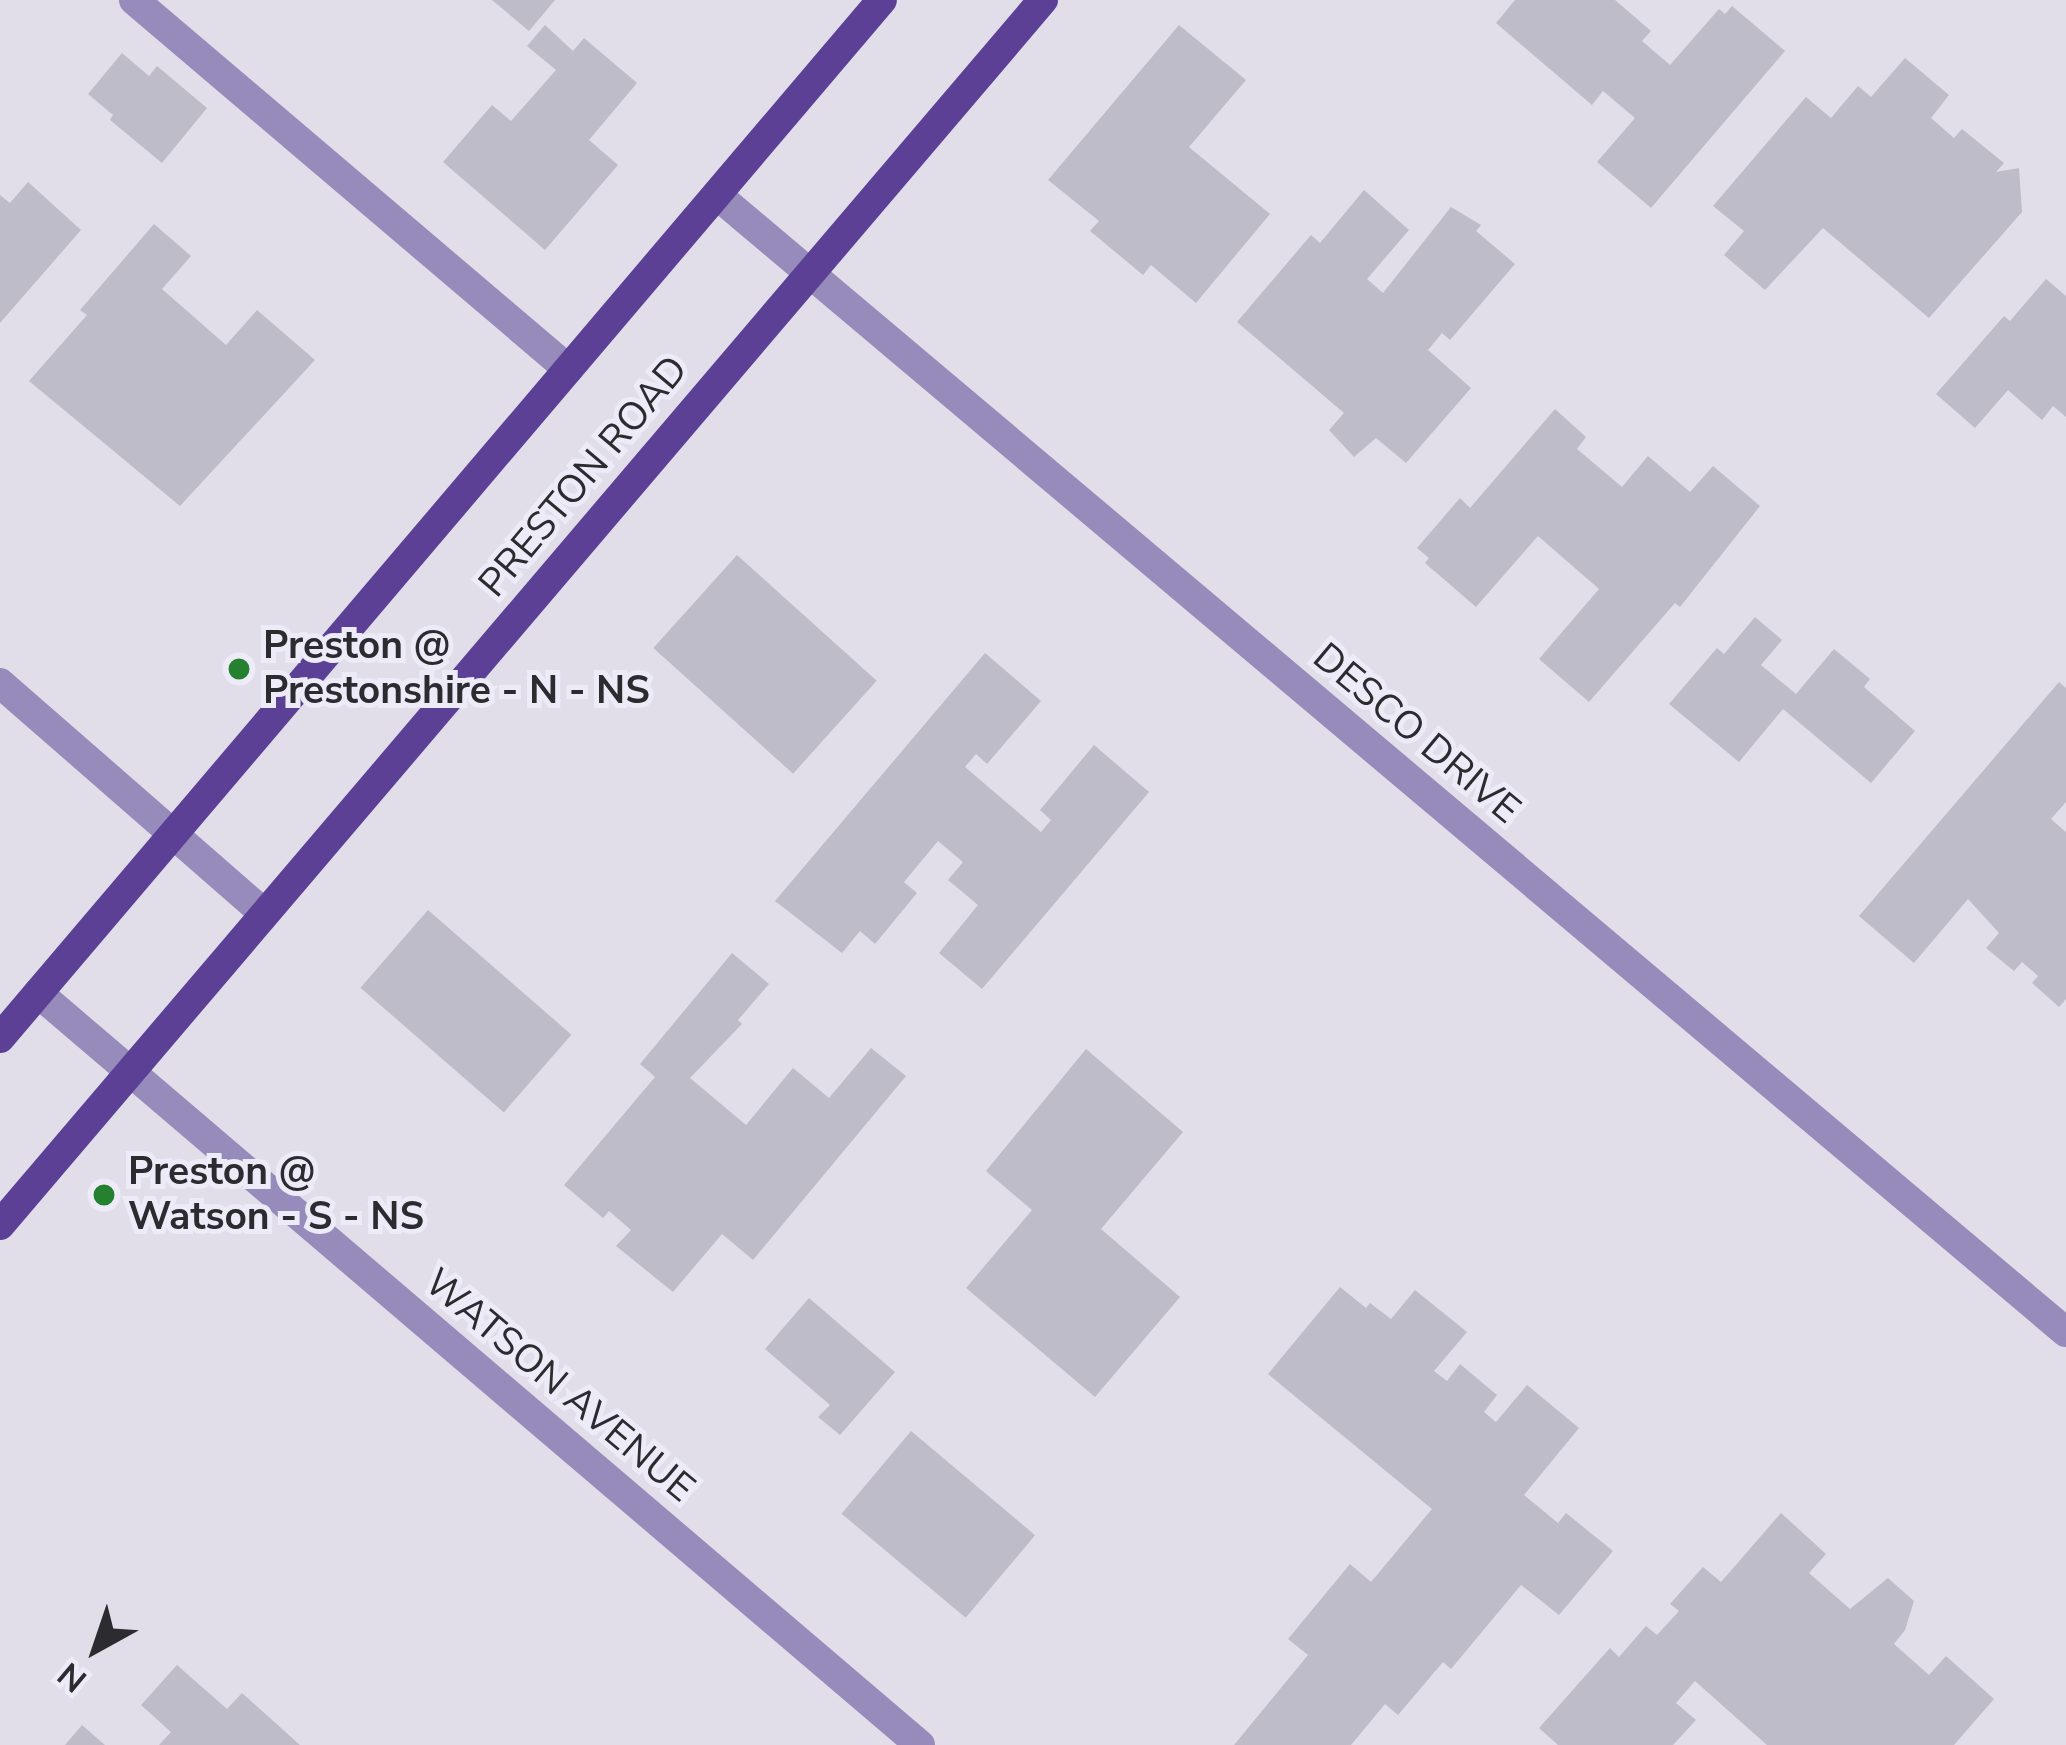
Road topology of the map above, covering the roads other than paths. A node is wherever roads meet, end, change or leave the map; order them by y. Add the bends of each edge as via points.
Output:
1 (134, 0) edge
2 (883, 0) edge
3 (1035, 3) edge
4 (717, 195) junction
5 (810, 273) junction
6 (568, 369) junction
7 (0, 683) edge
8 (174, 833) junction
9 (264, 913) junction
10 (38, 992) junction
11 (0, 1038) edge
12 (130, 1070) junction
13 (0, 1226) edge
14 (2066, 1332) edge
15 (920, 1745) edge

1 - 6 street
2 - 4 main road, PRESTON ROAD
3 - 5 main road, PRESTON ROAD
4 - 5 street, DESCO DRIVE
4 - 6 main road, PRESTON ROAD
5 - 9 main road, PRESTON ROAD
5 - 14 street, DESCO DRIVE
6 - 8 main road, PRESTON ROAD
7 - 8 street
8 - 9 street
8 - 10 main road, PRESTON ROAD
9 - 12 main road, PRESTON ROAD
10 - 11 main road, PRESTON ROAD
10 - 12 street, WATSON AVENUE
12 - 13 main road, PRESTON ROAD
12 - 15 street, WATSON AVENUE

